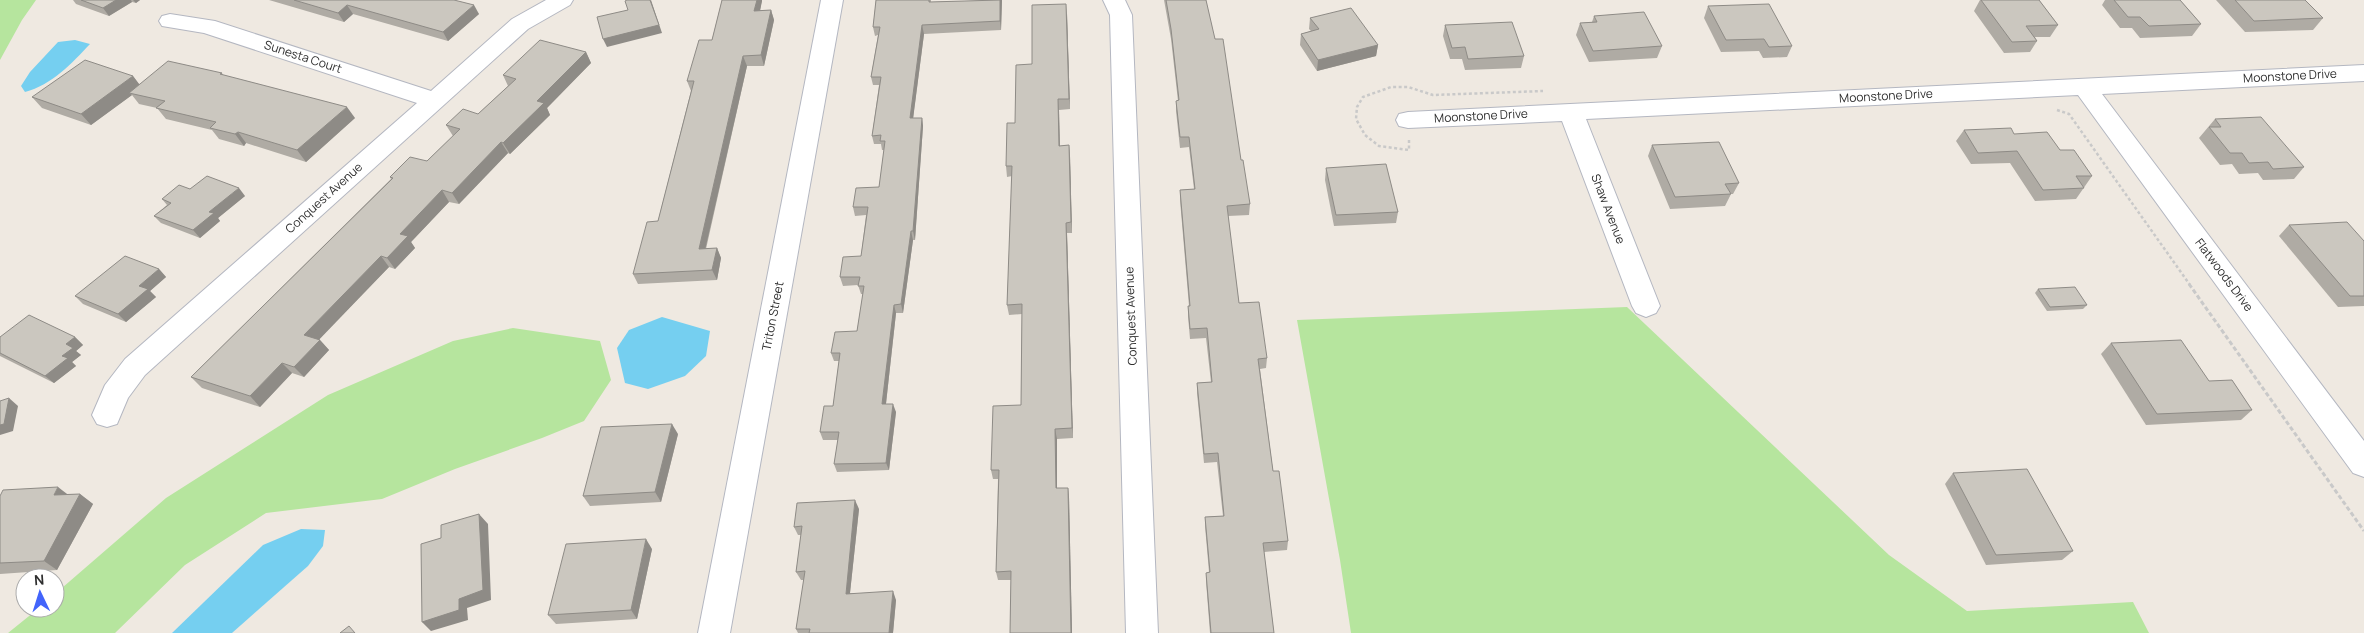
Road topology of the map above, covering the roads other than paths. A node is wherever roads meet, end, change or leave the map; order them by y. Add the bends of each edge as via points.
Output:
1 (562, 0) edge
2 (832, 0) edge
3 (1114, 0) edge
4 (170, 22) dead end
5 (2364, 73) edge
6 (2084, 86) junction
7 (434, 100) junction
8 (1571, 112) junction
9 (1408, 120) dead end
10 (1646, 306) dead end
11 (107, 415) dead end
12 (2364, 464) edge
13 (714, 633) edge
14 (1142, 633) edge

1 - 7 street, Conquest Avenue via 520,24
2 - 13 street, Triton Street
3 - 14 street, Conquest Avenue via 1121,15
4 - 7 street, Sunesta Court via 207,26
5 - 6 street, Moonstone Drive
6 - 8 street, Moonstone Drive
6 - 12 street, Flatwoods Drive
7 - 11 street, Conquest Avenue via 135,367 115,393
8 - 9 street, Moonstone Drive
8 - 10 street, Shaw Avenue

